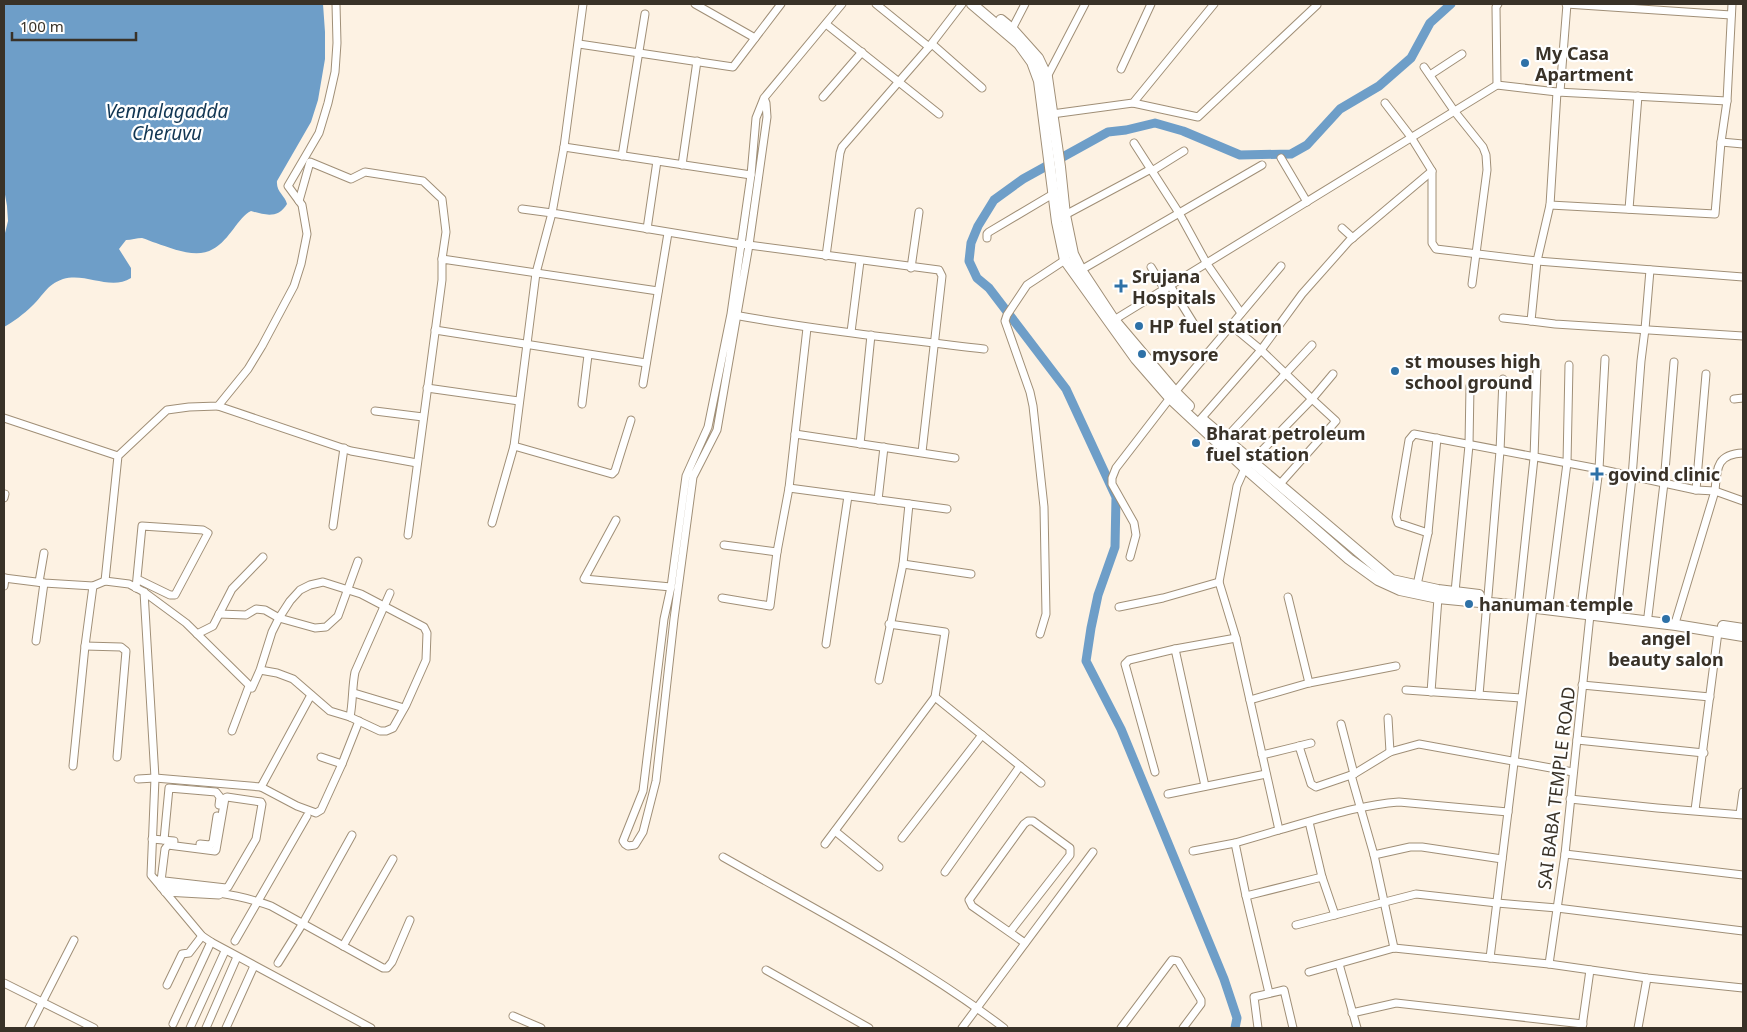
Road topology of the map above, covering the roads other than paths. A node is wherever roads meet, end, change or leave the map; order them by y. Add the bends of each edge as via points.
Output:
1 (336, 4) edge
2 (583, 4) edge
3 (695, 4) edge
4 (781, 4) edge
5 (842, 4) edge
6 (876, 4) edge
7 (962, 4) edge
8 (972, 4) edge
9 (981, 4) edge
10 (1025, 4) edge
11 (1085, 4) edge
12 (1151, 4) edge
13 (1214, 4) edge
14 (1316, 4) edge
15 (1498, 4) edge
16 (1566, 4) edge
17 (1732, 4) edge
18 (645, 14) dead end
19 (1731, 15) junction
20 (826, 24) junction
21 (1012, 29) junction
22 (755, 38) junction
23 (579, 44) junction
24 (931, 45) junction
25 (639, 52) junction
26 (862, 52) junction
27 (1462, 54) dead end
28 (697, 61) junction
29 (1424, 66) dead end
30 (1121, 69) dead end
31 (1430, 74) junction
32 (1047, 77) junction
33 (899, 81) junction
34 (1497, 85) junction
35 (982, 88) dead end
36 (1558, 92) junction
37 (1638, 96) junction
38 (823, 97) dead end
39 (764, 98) junction
40 (1726, 101) junction
41 (1133, 102) junction
42 (1385, 103) dead end
43 (1455, 112) junction
44 (939, 114) dead end
45 (1052, 114) junction
46 (1050, 135) junction
47 (1412, 137) junction
48 (1721, 142) junction
49 (1134, 143) dead end
50 (1743, 144) edge
51 (564, 147) junction
52 (1184, 151) dead end
53 (622, 156) junction
54 (1282, 158) dead end
55 (657, 161) junction
56 (682, 165) junction
57 (1262, 166) dead end
58 (1152, 170) junction
59 (1432, 171) junction
60 (751, 175) junction
61 (1056, 189) junction
62 (299, 201) junction
63 (1307, 202) junction
64 (1550, 205) junction
65 (522, 209) dead end
66 (1629, 209) junction
67 (919, 212) dead end
68 (552, 213) junction
69 (1179, 213) junction
70 (1064, 215) junction
71 (1342, 228) dead end
72 (647, 229) junction
73 (668, 233) junction
74 (987, 238) dead end
75 (1353, 238) junction
76 (745, 245) junction
77 (1475, 255) junction
78 (826, 256) junction
79 (442, 259) junction
80 (1065, 260) junction
81 (860, 261) junction
82 (1537, 261) junction
83 (1207, 264) junction
84 (1281, 266) dead end
85 (1151, 267) dead end
86 (911, 268) junction
87 (1081, 270) junction
88 (1650, 270) junction
89 (536, 274) junction
90 (1743, 277) edge
91 (1472, 284) dead end
92 (1168, 288) junction
93 (658, 291) junction
94 (1241, 313) junction
95 (735, 315) junction
96 (1503, 318) dead end
97 (1114, 320) junction
98 (1531, 321) junction
99 (1194, 324) dead end
100 (1232, 326) junction
101 (807, 328) junction
102 (1646, 329) junction
103 (435, 330) junction
104 (851, 332) junction
105 (871, 335) junction
106 (1743, 336) edge
107 (934, 343) junction
108 (1312, 344) dead end
109 (526, 345) junction
110 (984, 350) dead end
111 (1260, 350) junction
112 (588, 355) junction
113 (1605, 359) dead end
114 (1674, 362) dead end
115 (646, 363) junction
116 (1569, 365) dead end
117 (1537, 367) dead end
118 (1285, 373) junction
119 (1333, 374) dead end
120 (1706, 374) dead end
121 (1503, 379) dead end
122 (643, 384) dead end
123 (1470, 386) dead end
124 (427, 388) junction
125 (1172, 395) junction
126 (1743, 398) edge
127 (1312, 399) junction
128 (1734, 399) dead end
129 (519, 401) junction
130 (582, 404) dead end
131 (218, 406) junction
132 (375, 411) dead end
133 (423, 417) junction
134 (4, 418) edge
135 (631, 420) dead end
136 (1199, 421) junction
137 (707, 429) junction
138 (715, 434) junction
139 (795, 434) junction
140 (1437, 438) junction
141 (1226, 439) junction
142 (860, 444) junction
143 (514, 446) junction
144 (1469, 446) junction
145 (884, 447) junction
146 (344, 448) junction
147 (1500, 451) junction
148 (922, 452) junction
149 (1743, 453) edge
150 (118, 456) junction
151 (955, 458) dead end
152 (1534, 458) junction
153 (417, 463) junction
154 (1567, 463) junction
155 (1248, 464) junction
156 (1599, 469) junction
157 (1632, 476) junction
158 (1664, 483) junction
159 (1280, 484) junction
160 (789, 488) junction
161 (1696, 490) junction
162 (1714, 491) junction
163 (848, 496) junction
164 (878, 500) junction
165 (1743, 501) edge
166 (909, 504) junction
167 (947, 509) dead end
168 (616, 520) dead end
169 (492, 523) dead end
170 (333, 526) dead end
171 (1428, 533) junction
172 (408, 535) dead end
173 (724, 545) dead end
174 (777, 552) junction
175 (44, 553) dead end
176 (263, 557) dead end
177 (1130, 557) dead end
178 (358, 561) dead end
179 (903, 564) junction
180 (971, 574) dead end
181 (4, 578) edge
182 (137, 579) junction
183 (105, 581) junction
184 (1219, 582) junction
185 (41, 583) junction
186 (1417, 585) junction
187 (4, 586) edge
188 (93, 586) junction
189 (671, 587) junction
190 (136, 588) junction
191 (348, 590) junction
192 (144, 592) junction
193 (1455, 592) junction
194 (390, 593) dead end
195 (1288, 597) dead end
196 (722, 598) dead end
197 (1438, 598) junction
198 (1488, 599) junction
199 (1519, 599) junction
200 (1550, 603) junction
201 (383, 606) junction
202 (1119, 607) dead end
203 (1580, 607) junction
204 (1533, 608) junction
205 (1616, 612) junction
206 (219, 614) junction
207 (1594, 614) junction
208 (1648, 616) junction
209 (279, 618) junction
210 (1676, 620) junction
211 (890, 624) junction
212 (1743, 628) edge
213 (1718, 632) junction
214 (197, 634) junction
215 (1040, 634) dead end
216 (1743, 636) edge
217 (1236, 638) junction
218 (36, 641) dead end
219 (826, 644) dead end
220 (85, 646) junction
221 (1176, 649) junction
222 (1396, 666) dead end
223 (260, 670) junction
224 (878, 680) dead end
225 (1309, 683) junction
226 (249, 686) junction
227 (1582, 686) junction
228 (1406, 690) dead end
229 (1431, 692) junction
230 (354, 693) junction
231 (1479, 695) junction
232 (311, 696) junction
233 (1710, 696) junction
234 (935, 697) junction
235 (1521, 698) junction
236 (1250, 700) junction
237 (404, 708) junction
238 (350, 717) junction
239 (1388, 718) dead end
240 (359, 721) junction
241 (1341, 724) dead end
242 (232, 732) dead end
243 (982, 735) junction
244 (1577, 740) junction
245 (1311, 743) dead end
246 (1299, 746) junction
247 (1390, 752) junction
248 (1704, 753) junction
249 (1262, 755) junction
250 (117, 757) dead end
251 (321, 757) dead end
252 (1514, 762) junction
253 (342, 764) junction
254 (73, 766) dead end
255 (1020, 766) junction
256 (1155, 772) dead end
257 (1573, 772) junction
258 (1266, 774) junction
259 (1353, 774) junction
260 (155, 778) junction
261 (138, 779) dead end
262 (171, 783) junction
263 (1042, 783) dead end
264 (1205, 786) junction
265 (261, 787) junction
266 (1743, 792) edge
267 (1168, 794) dead end
268 (1570, 799) junction
269 (1360, 807) junction
270 (1695, 810) junction
271 (1508, 812) junction
272 (1742, 814) edge
273 (308, 816) dead end
274 (1309, 822) junction
275 (1280, 830) junction
276 (835, 831) junction
277 (352, 835) dead end
278 (902, 838) dead end
279 (152, 839) junction
280 (164, 840) junction
281 (1235, 842) junction
282 (825, 844) dead end
283 (1193, 851) dead end
284 (1093, 852) dead end
285 (1565, 854) junction
286 (1374, 855) junction
287 (723, 857) dead end
288 (393, 859) dead end
289 (1502, 860) junction
290 (879, 867) dead end
291 (945, 872) dead end
292 (1743, 875) edge
293 (1322, 877) junction
294 (159, 882) junction
295 (1246, 896) junction
296 (259, 901) junction
297 (1384, 902) junction
298 (1497, 903) junction
299 (1557, 908) junction
300 (1335, 915) junction
301 (410, 920) dead end
302 (303, 923) junction
303 (1296, 925) dead end
304 (1743, 931) edge
305 (1010, 932) junction
306 (202, 936) junction
307 (74, 940) dead end
308 (235, 941) dead end
309 (210, 942) junction
310 (1025, 943) junction
311 (344, 946) junction
312 (1394, 948) junction
313 (225, 951) junction
314 (237, 957) junction
315 (1490, 958) junction
316 (278, 963) dead end
317 (1339, 964) junction
318 (1549, 964) junction
319 (254, 966) junction
320 (766, 970) dead end
321 (1590, 970) junction
322 (1309, 972) dead end
323 (1647, 978) junction
324 (4, 983) edge
325 (167, 985) dead end
326 (1743, 988) edge
327 (1269, 993) junction
328 (42, 1003) junction
329 (977, 1008) junction
330 (1352, 1013) junction
331 (513, 1016) dead end
332 (173, 1024) dead end
333 (1582, 1026) edge
334 (29, 1028) edge
335 (94, 1028) edge
336 (190, 1028) edge
337 (206, 1028) edge
338 (226, 1028) edge
339 (371, 1028) edge
340 (541, 1028) edge
341 (869, 1028) edge
342 (962, 1028) edge
343 (1004, 1028) edge
344 (1121, 1028) edge
345 (1184, 1028) edge
346 (1258, 1028) edge
347 (1293, 1028) edge
348 (1357, 1028) edge
349 (1638, 1028) edge

1 - 62 street via 335,72 328,103 320,133 288,186
2 - 23 street
3 - 22 street
4 - 22 street
5 - 20 street
6 - 24 street
7 - 24 street
8 - 46 main road via 1019,44 1032,62
9 - 21 main road
10 - 21 street
11 - 32 street
12 - 30 street
13 - 41 street
14 - 41 street via 1198,118
15 - 34 street
16 - 19 street
16 - 36 street
17 - 19 street
18 - 25 street
19 - 40 street
20 - 26 street
20 - 39 street
21 - 32 main road via 1038,58
22 - 28 street via 733,67
23 - 25 street
23 - 51 street
24 - 33 street
24 - 35 street
25 - 28 street
25 - 53 street
26 - 33 street
26 - 38 street
27 - 31 street
28 - 56 street
29 - 31 street
31 - 43 street
32 - 45 main road
33 - 44 street
33 - 78 street via 842,148
34 - 36 street
34 - 43 street
36 - 37 street
36 - 64 street
37 - 40 street
37 - 66 street
39 - 60 street via 756,118
39 - 76 street via 767,117
40 - 48 street
41 - 45 street
42 - 47 street
43 - 47 street
43 - 77 street via 1483,147 1487,163
45 - 46 main road
46 - 61 main road via 1050,171
46 - 61 main road via 1060,166
47 - 59 street
47 - 63 street
48 - 50 street
48 - 66 street via 1715,214
49 - 58 street
51 - 53 street
51 - 68 street
52 - 58 street
53 - 55 street
54 - 63 street
55 - 56 street
55 - 72 street
56 - 60 street
57 - 69 street
58 - 69 street
58 - 70 street
59 - 75 street
59 - 77 street via 1433,247 1438,251
60 - 76 street
61 - 70 main road
61 - 74 street via 989,232
61 - 80 main road
62 - 79 street via 310,162 351,178 364,172 423,181 442,199 446,232
62 - 131 street via 307,234 294,286 248,369
63 - 83 street
64 - 66 street
64 - 82 street
65 - 68 street
67 - 86 street
68 - 72 street
68 - 89 street
69 - 83 street
69 - 87 street
70 - 87 main road via 1073,254
71 - 75 street
72 - 73 street
73 - 76 street
73 - 93 street
75 - 111 street via 1302,294
76 - 78 street
76 - 95 street
77 - 82 street
77 - 91 street
78 - 81 street
79 - 89 street
79 - 103 street
80 - 125 main road via 1136,359
80 - 215 street via 1027,285 1005,322 1033,406 1044,507 1046,614
81 - 86 street
81 - 104 street
82 - 88 street
82 - 98 street
83 - 92 street
83 - 94 street
84 - 94 street
85 - 92 street
86 - 107 street via 942,273
87 - 97 main road
88 - 90 street
88 - 102 street
89 - 93 street
89 - 109 street
92 - 97 street
92 - 99 street
93 - 115 street
94 - 100 street
95 - 101 street
95 - 137 street
95 - 138 street
96 - 98 street
97 - 125 main road
98 - 102 street
100 - 111 street
100 - 125 street
101 - 104 street
101 - 139 street
102 - 106 street
102 - 157 street
103 - 109 street
103 - 124 street
104 - 105 street
105 - 107 street
105 - 142 street
107 - 110 street
107 - 148 street
108 - 118 street
109 - 112 street
109 - 129 street
111 - 118 street
111 - 136 street
112 - 115 street
112 - 130 street
113 - 156 street
114 - 158 street
115 - 122 street
116 - 154 street
117 - 152 street
118 - 127 street
118 - 141 street
119 - 127 street
120 - 161 street
121 - 147 street
123 - 144 street
124 - 129 street
124 - 133 street
125 - 136 main road
125 - 177 street via 1116,468 1112,478 1112,484 1134,523 1136,535
126 - 128 street
127 - 155 street
127 - 159 street via 1336,421
129 - 143 street
131 - 146 street
131 - 150 street via 167,410
132 - 133 street
133 - 153 street
134 - 150 street
135 - 143 street via 612,474
136 - 141 main road
136 - 155 main road
137 - 138 street
137 - 189 street via 686,476
138 - 189 street via 693,477 656,781 642,832 635,845 628,846 623,841 643,791 664,619
139 - 142 street
139 - 160 street
140 - 144 street
140 - 171 street
140 - 171 street via 1411,436 1396,517 1398,523
141 - 155 main road
142 - 145 street
143 - 169 street
144 - 147 street
144 - 193 street
145 - 148 street
145 - 164 street
146 - 153 street
146 - 170 street
147 - 152 street
147 - 198 street
148 - 151 street
149 - 162 street via 1728,456 1720,463
150 - 183 street
152 - 154 street
152 - 199 street
153 - 172 street
154 - 156 street
154 - 200 street
155 - 159 main road
155 - 184 street via 1237,486
155 - 197 main road via 1350,559 1378,580 1400,590
156 - 157 street
156 - 203 street
157 - 158 street
157 - 205 street
158 - 161 street
158 - 208 street
159 - 186 main road via 1392,580
160 - 163 street
160 - 174 street
161 - 162 street
162 - 165 street
162 - 210 street
163 - 164 street
163 - 219 street
164 - 166 street
166 - 167 street
166 - 179 street
168 - 189 street via 584,579
171 - 186 street
173 - 174 street
174 - 196 street via 770,606
175 - 185 street
176 - 206 street via 232,589
178 - 191 street
179 - 180 street
179 - 211 street
181 - 185 street
181 - 187 street
182 - 182 street via 142,526 208,533 175,595
182 - 190 street
183 - 188 street
183 - 190 street
184 - 202 street
184 - 217 street
185 - 188 street
185 - 218 street
186 - 193 main road
188 - 220 street
190 - 192 street
191 - 201 street
191 - 209 street via 323,582 310,585 300,590
191 - 209 street via 338,616 326,626 315,628
192 - 214 street
192 - 260 street
193 - 198 main road
194 - 201 street
195 - 225 street
197 - 198 main road
197 - 229 street
198 - 199 main road
198 - 204 main road
198 - 231 street
199 - 200 main road
200 - 203 main road
201 - 230 street via 355,672
201 - 237 street via 424,627 427,633 426,660
203 - 207 main road
204 - 207 main road
204 - 235 street
205 - 207 main road
205 - 208 main road
206 - 209 street via 246,615 256,609
206 - 214 street via 213,626
207 - 213 main road
207 - 227 street, SAI BABA TEMPLE ROAD
208 - 210 main road
209 - 223 street
210 - 212 main road
211 - 224 street
211 - 234 street via 945,632
213 - 216 main road
213 - 233 street
214 - 226 street
217 - 221 street
217 - 236 street
220 - 250 street via 120,647 126,651
220 - 254 street
221 - 256 street via 1128,660 1125,664
221 - 264 street
222 - 225 street
223 - 226 street via 252,688
223 - 232 street via 294,679
225 - 236 street
226 - 242 street
227 - 233 street
227 - 244 street, SAI BABA TEMPLE ROAD
228 - 229 street
229 - 231 street
230 - 237 street
230 - 238 street
231 - 235 street
232 - 238 street via 330,711
232 - 265 street
233 - 248 street
234 - 243 street
234 - 276 street
235 - 252 street
236 - 249 street
237 - 240 street via 392,728 386,731
238 - 240 street
239 - 247 street
240 - 253 street
241 - 259 street
243 - 255 street
243 - 278 street
244 - 248 street
244 - 257 street, SAI BABA TEMPLE ROAD
245 - 246 street
246 - 249 street
246 - 259 street via 1313,787
247 - 252 street via 1419,744
247 - 259 street
248 - 270 street
249 - 258 street
251 - 253 street
252 - 257 street
252 - 271 street
253 - 265 street via 321,810 316,813
255 - 263 street
255 - 291 street
257 - 268 street, SAI BABA TEMPLE ROAD
258 - 264 street
258 - 275 street
259 - 269 street
260 - 261 street
260 - 262 street
260 - 279 street
262 - 265 street
262 - 280 street
262 - 280 street via 216,792 220,797 212,844
264 - 267 street
266 - 272 street
268 - 270 street
268 - 285 street, SAI BABA TEMPLE ROAD
269 - 271 street via 1399,802
269 - 274 street
269 - 286 street
270 - 272 street
271 - 289 street
273 - 296 street
274 - 275 street
274 - 293 street
275 - 281 street
276 - 282 street
276 - 290 street
277 - 302 street
279 - 280 street
279 - 294 street
281 - 283 street
281 - 295 street
284 - 310 street
285 - 292 street
285 - 299 street, SAI BABA TEMPLE ROAD
286 - 289 street via 1422,847
286 - 297 street
287 - 329 street via 880,946
288 - 311 street
289 - 298 street
293 - 295 street
293 - 300 street
294 - 294 street via 168,845 216,850 227,797 261,802 256,839 228,887
294 - 296 street
294 - 306 street
295 - 327 street
296 - 302 street
296 - 308 street
297 - 298 street via 1416,894
297 - 300 street
297 - 312 street
298 - 299 street
298 - 315 street
299 - 304 street
299 - 318 street, SAI BABA TEMPLE ROAD
300 - 303 street
301 - 311 street via 387,968
302 - 311 street
302 - 316 street
305 - 305 street via 972,906 970,900 1024,824 1033,821 1070,848 1070,854
305 - 310 street
306 - 309 street
306 - 325 street via 189,953 182,954
307 - 328 street
309 - 313 street
309 - 332 street
310 - 329 street
312 - 315 street
312 - 317 street
313 - 314 street
313 - 336 street
314 - 319 street
314 - 337 street
315 - 318 street
317 - 322 street
317 - 330 street
318 - 321 street
319 - 338 street
319 - 339 street
320 - 341 street
321 - 323 street
321 - 333 street
323 - 326 street
323 - 349 street
324 - 328 street
327 - 346 street via 1254,997
327 - 347 street via 1284,990
328 - 334 street
328 - 335 street
329 - 342 street
329 - 343 street
330 - 333 street via 1396,1003
330 - 348 street
331 - 340 street
344 - 345 street via 1172,960 1178,961 1201,1004

